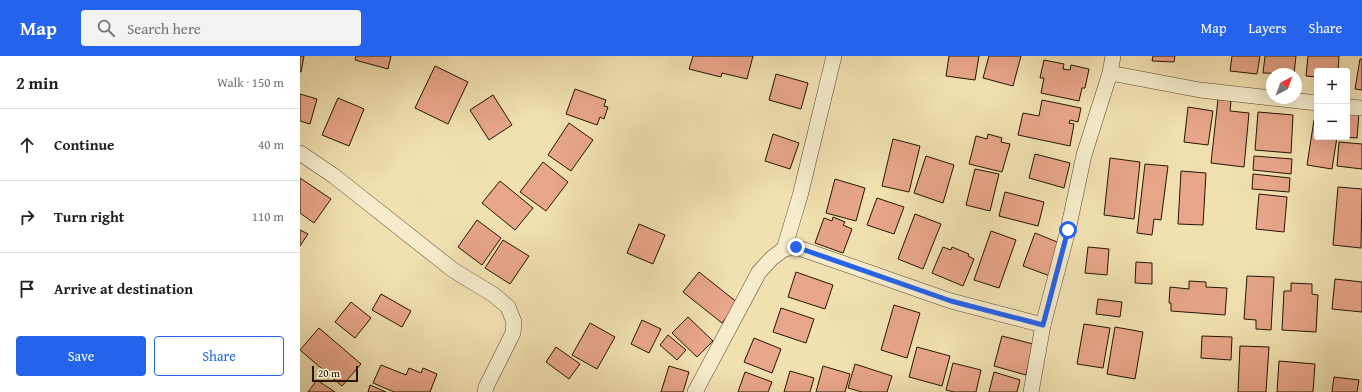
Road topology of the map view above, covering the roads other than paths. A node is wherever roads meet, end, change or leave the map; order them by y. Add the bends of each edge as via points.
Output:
1 (834, 56) edge
2 (1113, 56) edge
3 (1110, 72) junction
4 (1266, 97) edge
5 (1302, 101) edge
6 (1314, 103) edge
7 (1350, 106) edge
8 (1362, 108) edge
9 (300, 153) edge
10 (784, 249) junction
11 (1043, 325) junction
12 (485, 392) edge
13 (695, 392) edge
14 (1031, 392) edge

1 - 10 street via 800,196
2 - 3 street
3 - 4 street via 1200,90
3 - 11 street via 1084,155 1068,230
5 - 6 street
7 - 8 street
9 - 12 street via 334,176 453,270 494,295 508,307 514,322 513,333
10 - 11 street via 796,247 951,301
10 - 13 street via 759,272
11 - 14 street

